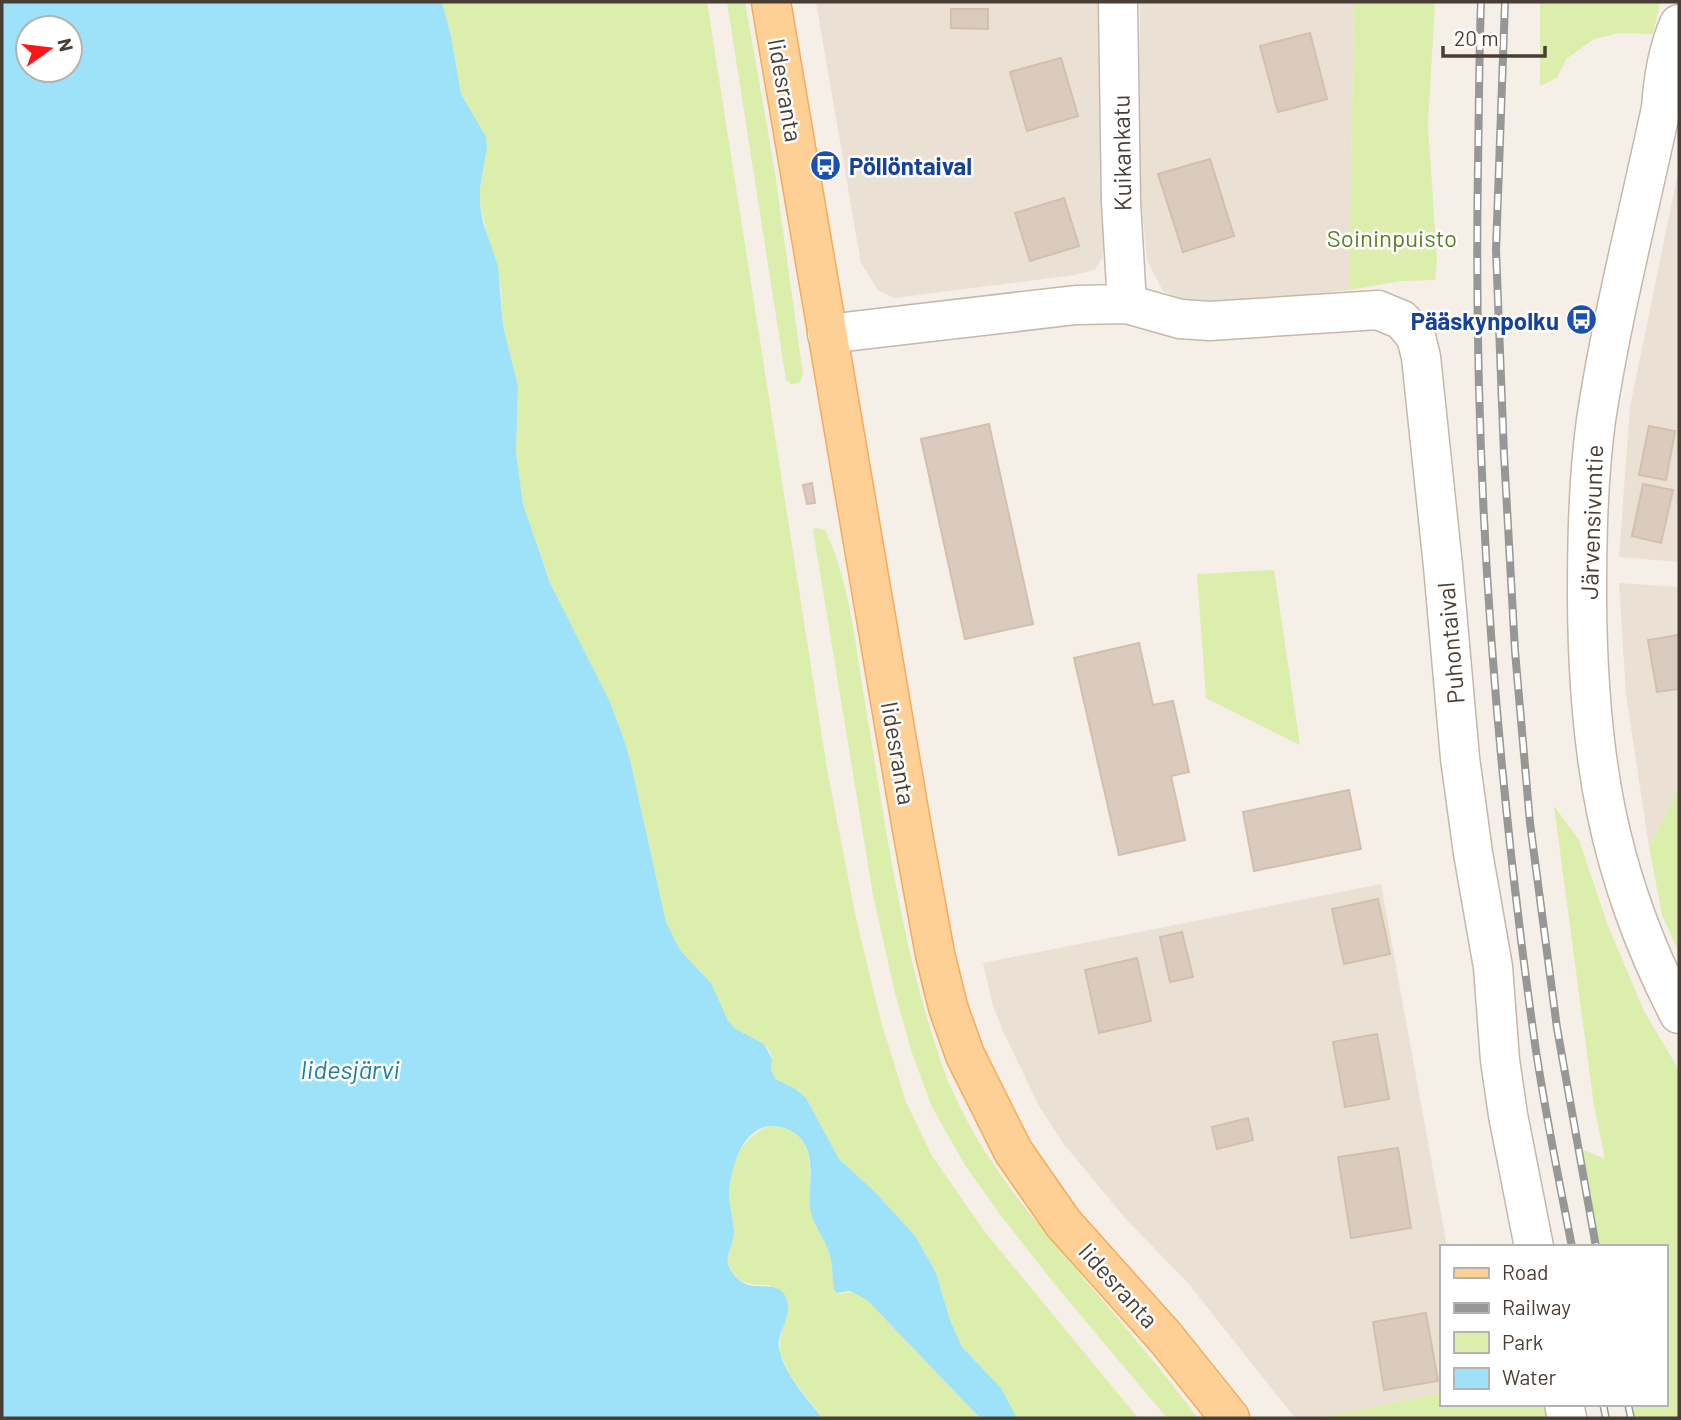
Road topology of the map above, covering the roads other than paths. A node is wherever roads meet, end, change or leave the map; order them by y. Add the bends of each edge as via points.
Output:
1 (771, 2) edge
2 (1118, 2) edge
3 (1679, 24) edge
4 (1127, 304) junction
5 (827, 334) junction
6 (1679, 1014) edge
7 (1534, 1245) edge
8 (1230, 1418) edge

1 - 5 main road, Iidesranta
2 - 4 street, Kuikankatu
3 - 6 street, Järvensivuntie via 1663,79 1661,108 1613,329 1597,419 1587,530 1588,662 1601,790 1634,913
4 - 5 street via 1076,305
4 - 7 street, Puhontaival via 1180,319 1210,321 1378,310 1402,320 1416,337 1427,402 1465,799 1493,967 1508,1115
5 - 8 main road, Iidesranta via 947,1007 965,1055 1013,1151 1063,1223

